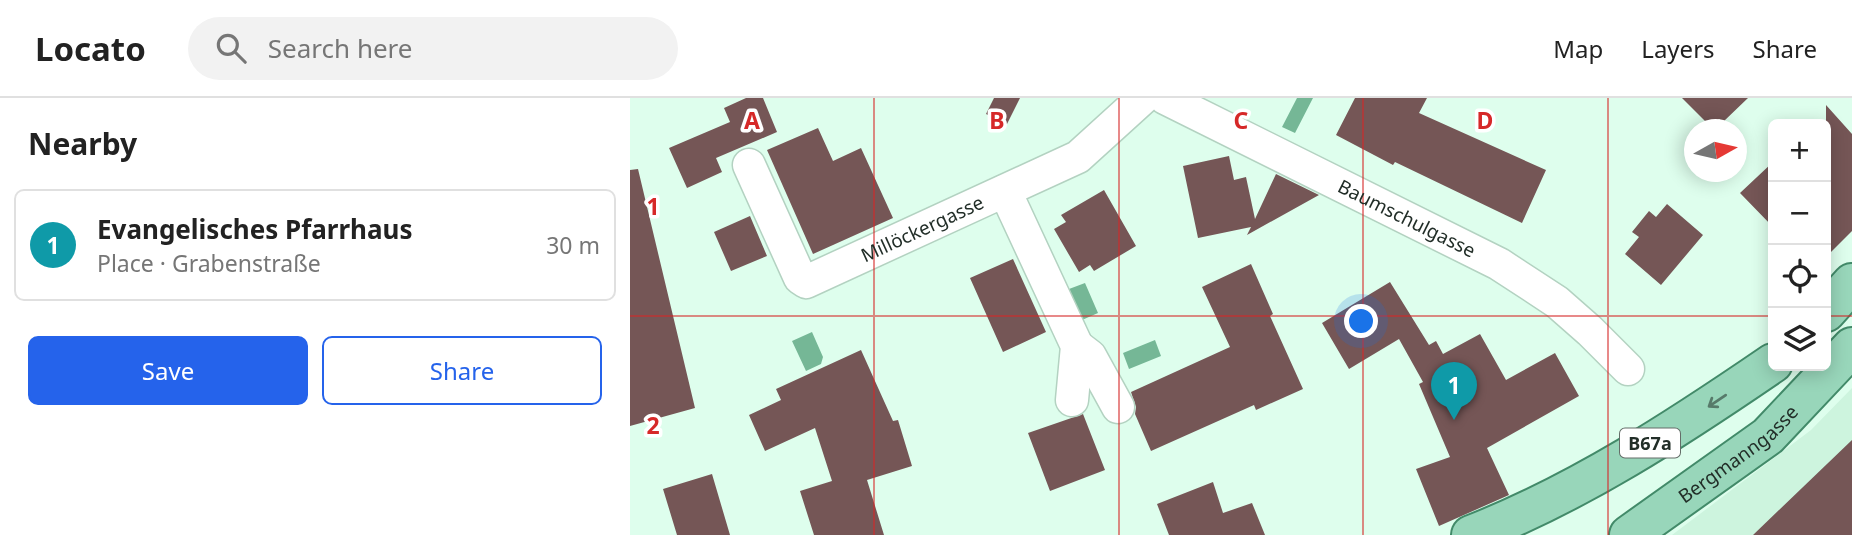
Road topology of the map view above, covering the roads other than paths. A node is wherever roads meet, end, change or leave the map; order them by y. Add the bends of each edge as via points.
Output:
1 (1143, 98) edge
2 (1165, 98) edge
3 (749, 165) dead end
4 (1005, 191) junction
5 (1852, 283) edge
6 (1830, 308) edge
7 (1077, 346) junction
8 (1845, 355) edge
9 (1768, 366) edge
10 (1628, 369) dead end
11 (1072, 400) dead end
12 (1118, 407) dead end
13 (1668, 431) junction
14 (1471, 535) edge
15 (1536, 535) edge
16 (1629, 535) edge

1 - 4 street, Millöckergasse via 1077,157
2 - 10 street, Baumschulgasse via 1499,264 1558,302
3 - 4 street, Millöckergasse via 800,278 806,282
4 - 7 street
5 - 6 main road
7 - 11 street
7 - 12 street via 1090,356
8 - 16 main road, Bergmanngasse via 1768,436
9 -> 13 main road, B67a
13 - 14 main road, B67a via 1522,515
13 - 15 main road via 1641,467

